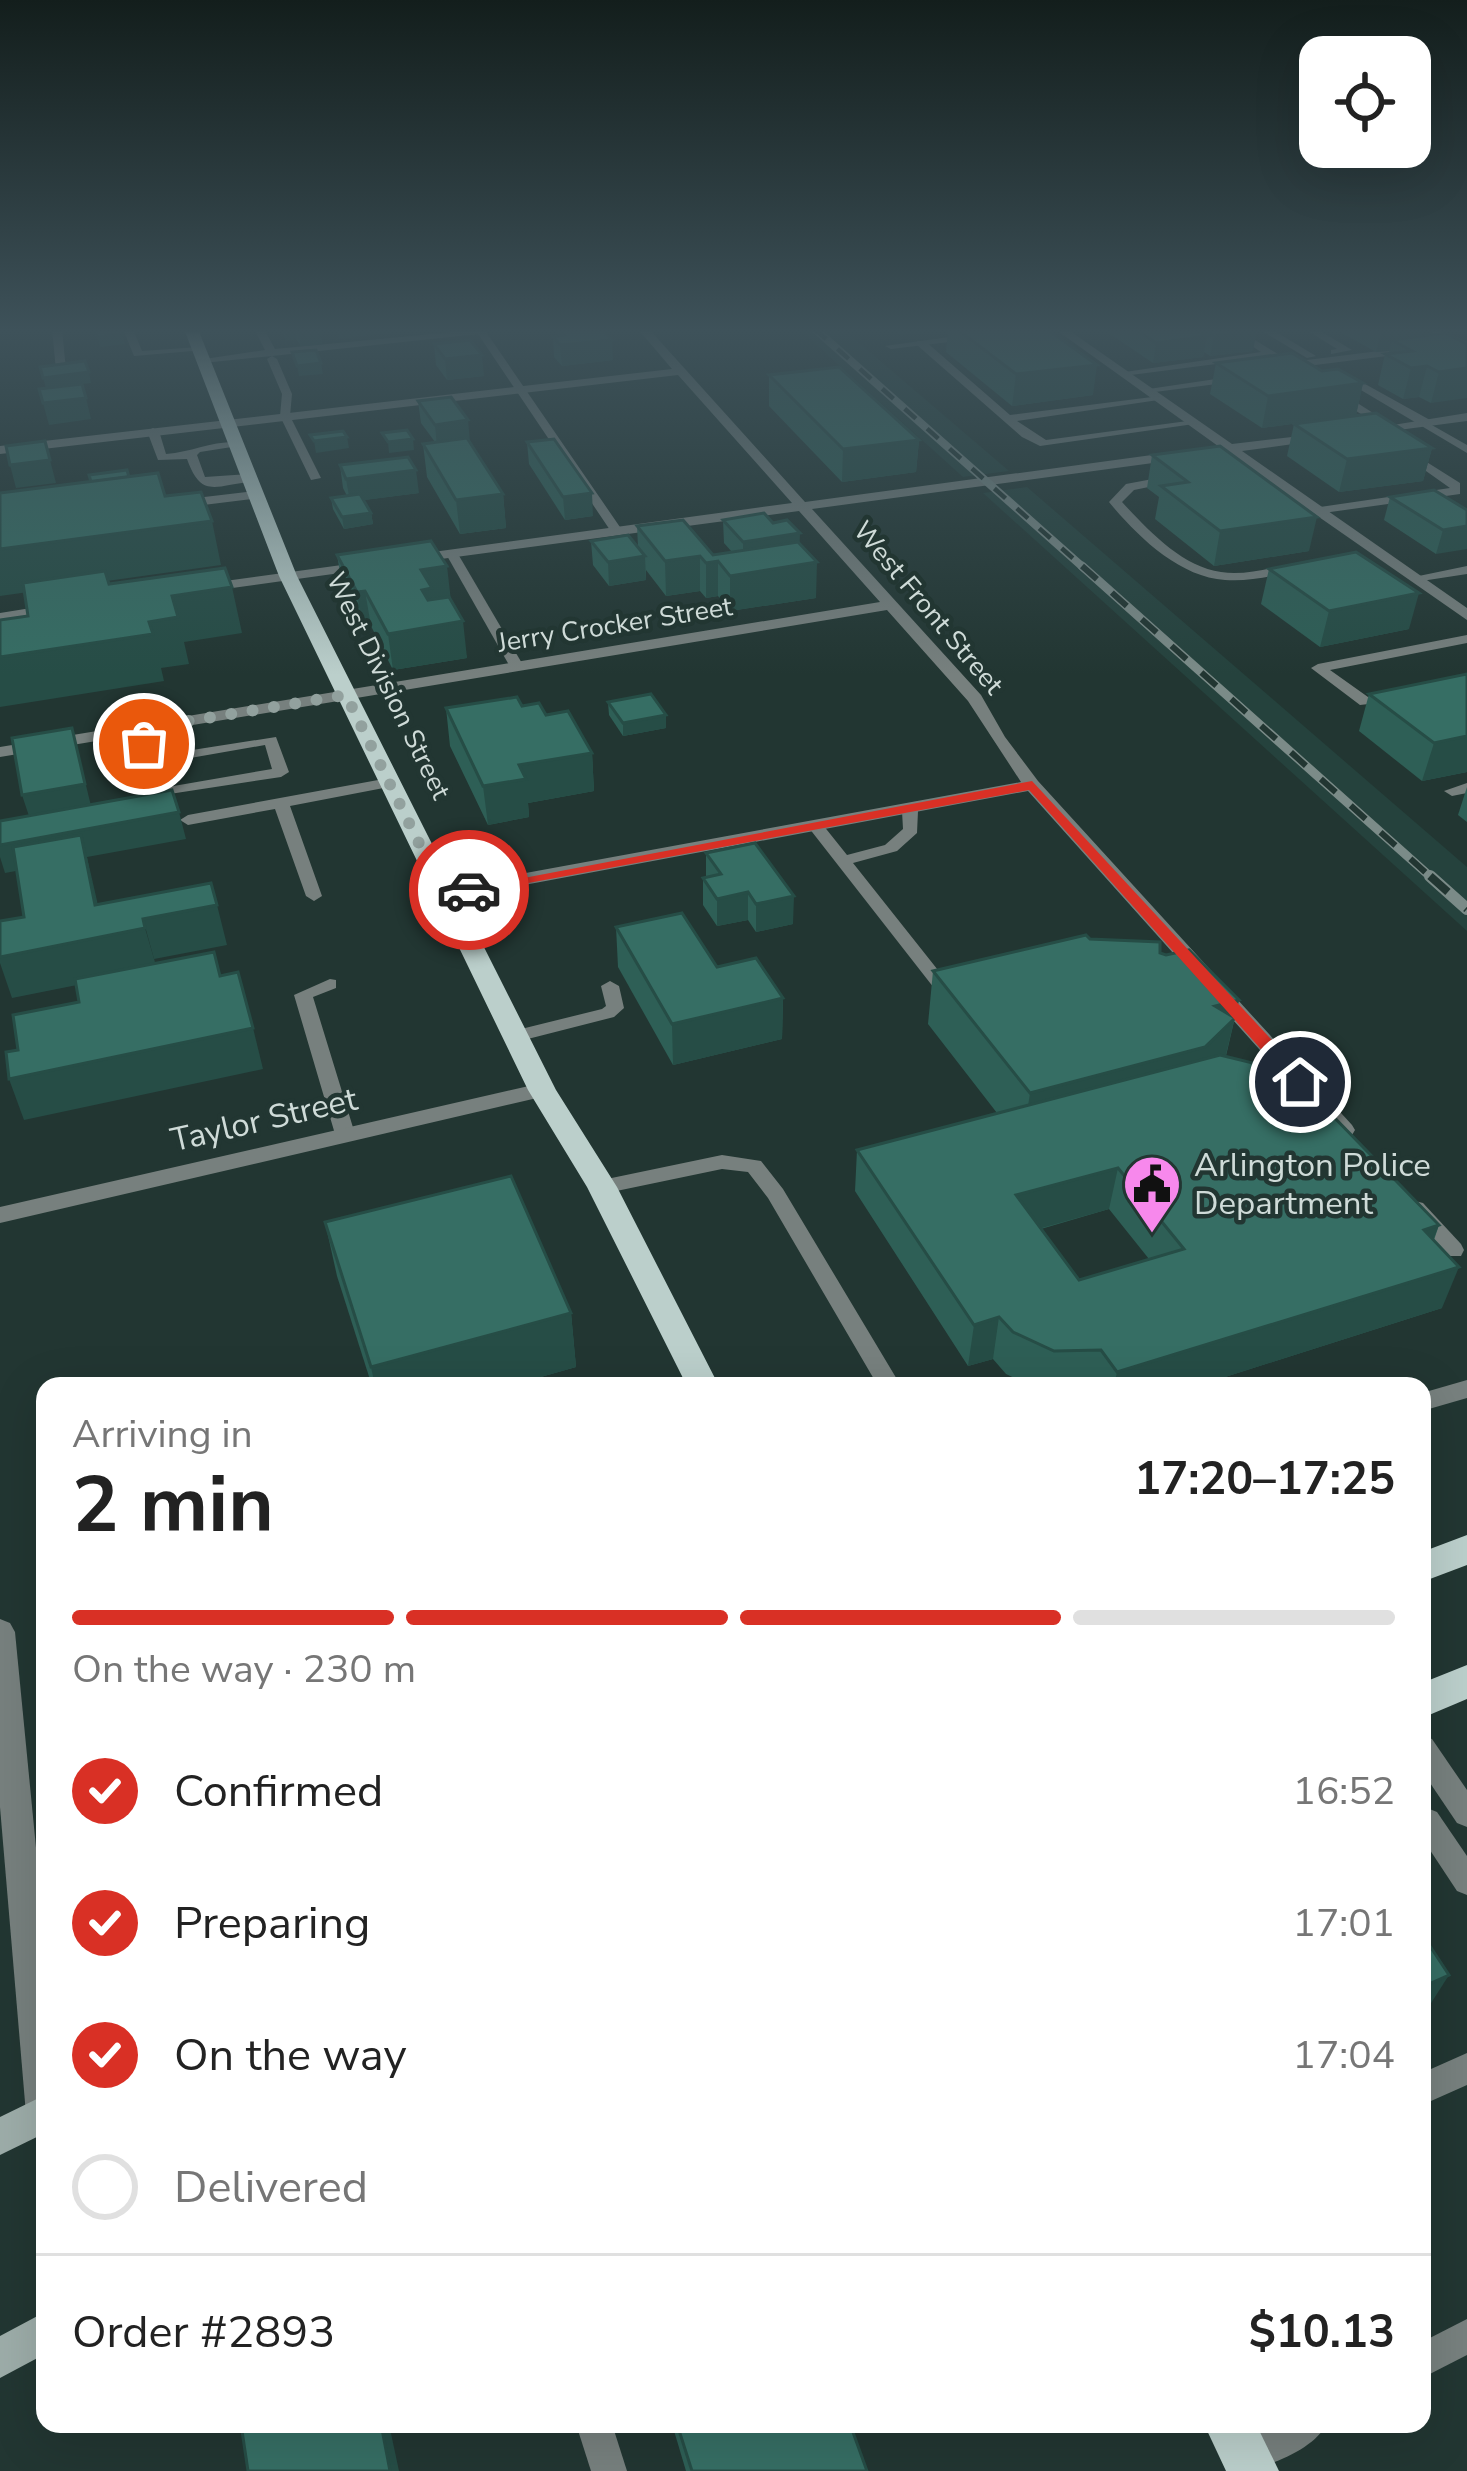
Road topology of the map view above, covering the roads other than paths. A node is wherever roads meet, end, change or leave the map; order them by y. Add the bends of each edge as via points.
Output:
1 (46, 444) edge
2 (157, 444) edge
3 (206, 444) edge
4 (235, 444) edge
5 (299, 444) edge
6 (559, 444) edge
7 (749, 444) edge
8 (1225, 444) edge
9 (1250, 444) edge
10 (1395, 444) edge
11 (1229, 447) junction
12 (0, 450) edge
13 (191, 455) junction
14 (1258, 467) junction
15 (1234, 470) edge
16 (1195, 476) edge
17 (315, 478) dead end
18 (252, 486) junction
19 (162, 506) edge
20 (806, 506) junction
21 (1320, 511) junction
22 (616, 530) junction
23 (452, 554) junction
24 (1382, 554) junction
25 (1355, 558) edge
26 (1313, 564) edge
27 (1467, 570) edge
28 (287, 576) junction
29 (1415, 578) junction
30 (193, 589) edge
31 (892, 604) junction
32 (79, 605) edge
33 (1467, 615) edge
34 (0, 618) edge
35 (1467, 638) edge
36 (516, 665) junction
37 (346, 695) junction
38 (1406, 696) edge
39 (260, 709) junction
40 (140, 729) junction
41 (271, 740) junction
42 (0, 752) edge
43 (149, 760) junction
44 (389, 782) junction
45 (1032, 785) junction
46 (281, 802) junction
47 (910, 811) junction
48 (188, 820) dead end
49 (817, 828) junction
50 (843, 862) junction
51 (444, 894) junction
52 (314, 896) dead end
53 (330, 984) dead end
54 (940, 984) edge
55 (610, 986) dead end
56 (516, 1036) junction
57 (542, 1090) junction
58 (345, 1134) junction
59 (1361, 1149) edge
60 (602, 1187) junction
61 (1407, 1199) edge
62 (0, 1215) edge
63 (1452, 1250) dead end
64 (698, 1377) edge
65 (885, 1377) edge
66 (1467, 1389) edge
67 (1431, 1399) edge
68 (1467, 1550) edge
69 (1431, 1564) edge
70 (0, 1632) edge
71 (1467, 1682) edge
72 (1431, 1697) edge
73 (1431, 1761) edge
74 (1465, 1810) edge
75 (1431, 1820) edge
76 (1431, 1832) edge
77 (1467, 1881) edge
78 (36, 2026) edge
79 (1467, 2069) edge
80 (1431, 2086) edge
81 (36, 2118) edge
82 (0, 2137) edge
83 (1467, 2336) edge
84 (36, 2337) edge
85 (1431, 2356) edge
86 (0, 2358) edge
87 (597, 2433) edge
88 (1286, 2433) edge
89 (1243, 2451) edge
90 (609, 2471) edge

1 - 12 street
2 - 13 lane via 162,458
3 - 13 lane
4 - 18 main road, West Division Street
5 - 17 lane
6 - 22 lane
7 - 20 street, West Front Street
8 - 11 street
9 - 11 street
10 - 21 lane via 1456,491
11 - 14 street
11 - 20 street
13 - 18 lane via 200,479
14 - 15 lane
14 - 21 street
16 - 26 lane via 1130,487 1115,502 1211,574
18 - 19 lane
18 - 28 main road, West Division Street
20 - 22 street
20 - 31 street, West Front Street
21 - 24 street
22 - 23 street
23 - 28 street
23 - 36 lane
24 - 25 lane
24 - 29 street
27 - 29 lane
28 - 30 street
28 - 37 main road, West Division Street
29 - 33 street
31 - 36 street, Jerry Crocker Street
31 - 45 street, West Front Street via 975,699
32 - 34 street
35 - 38 lane via 1318,668 1365,703
36 - 37 street, Jerry Crocker Street
37 - 39 street, Jerry Crocker Street
37 - 44 main road, West Division Street
39 - 40 street, Jerry Crocker Street
39 - 41 lane
40 - 42 street, Jerry Crocker Street
40 - 43 lane
41 - 43 lane
41 - 43 lane via 281,772 156,794
44 - 46 lane
44 - 51 main road, West Division Street
45 - 47 street
45 - 59 street, West Front Street
46 - 48 lane
46 - 52 lane
47 - 49 street
47 - 50 lane via 902,840
49 - 50 lane
49 - 51 street
50 - 54 lane
51 - 56 main road, West Division Street
53 - 58 lane via 303,995
55 - 56 lane via 615,1008 608,1013
56 - 57 main road, West Division Street
57 - 58 street, Taylor Street
57 - 60 main road, West Division Street
58 - 62 street, Taylor Street
60 - 64 main road, West Division Street
60 - 65 lane via 722,1162 754,1166
61 - 63 street
66 - 67 lane
68 - 69 main road
70 - 78 street
71 - 72 main road
73 - 74 lane
74 - 75 lane
76 - 77 lane
79 - 80 lane
81 - 82 main road
83 - 85 lane
84 - 86 main road
87 - 90 lane
88 - 89 lane

